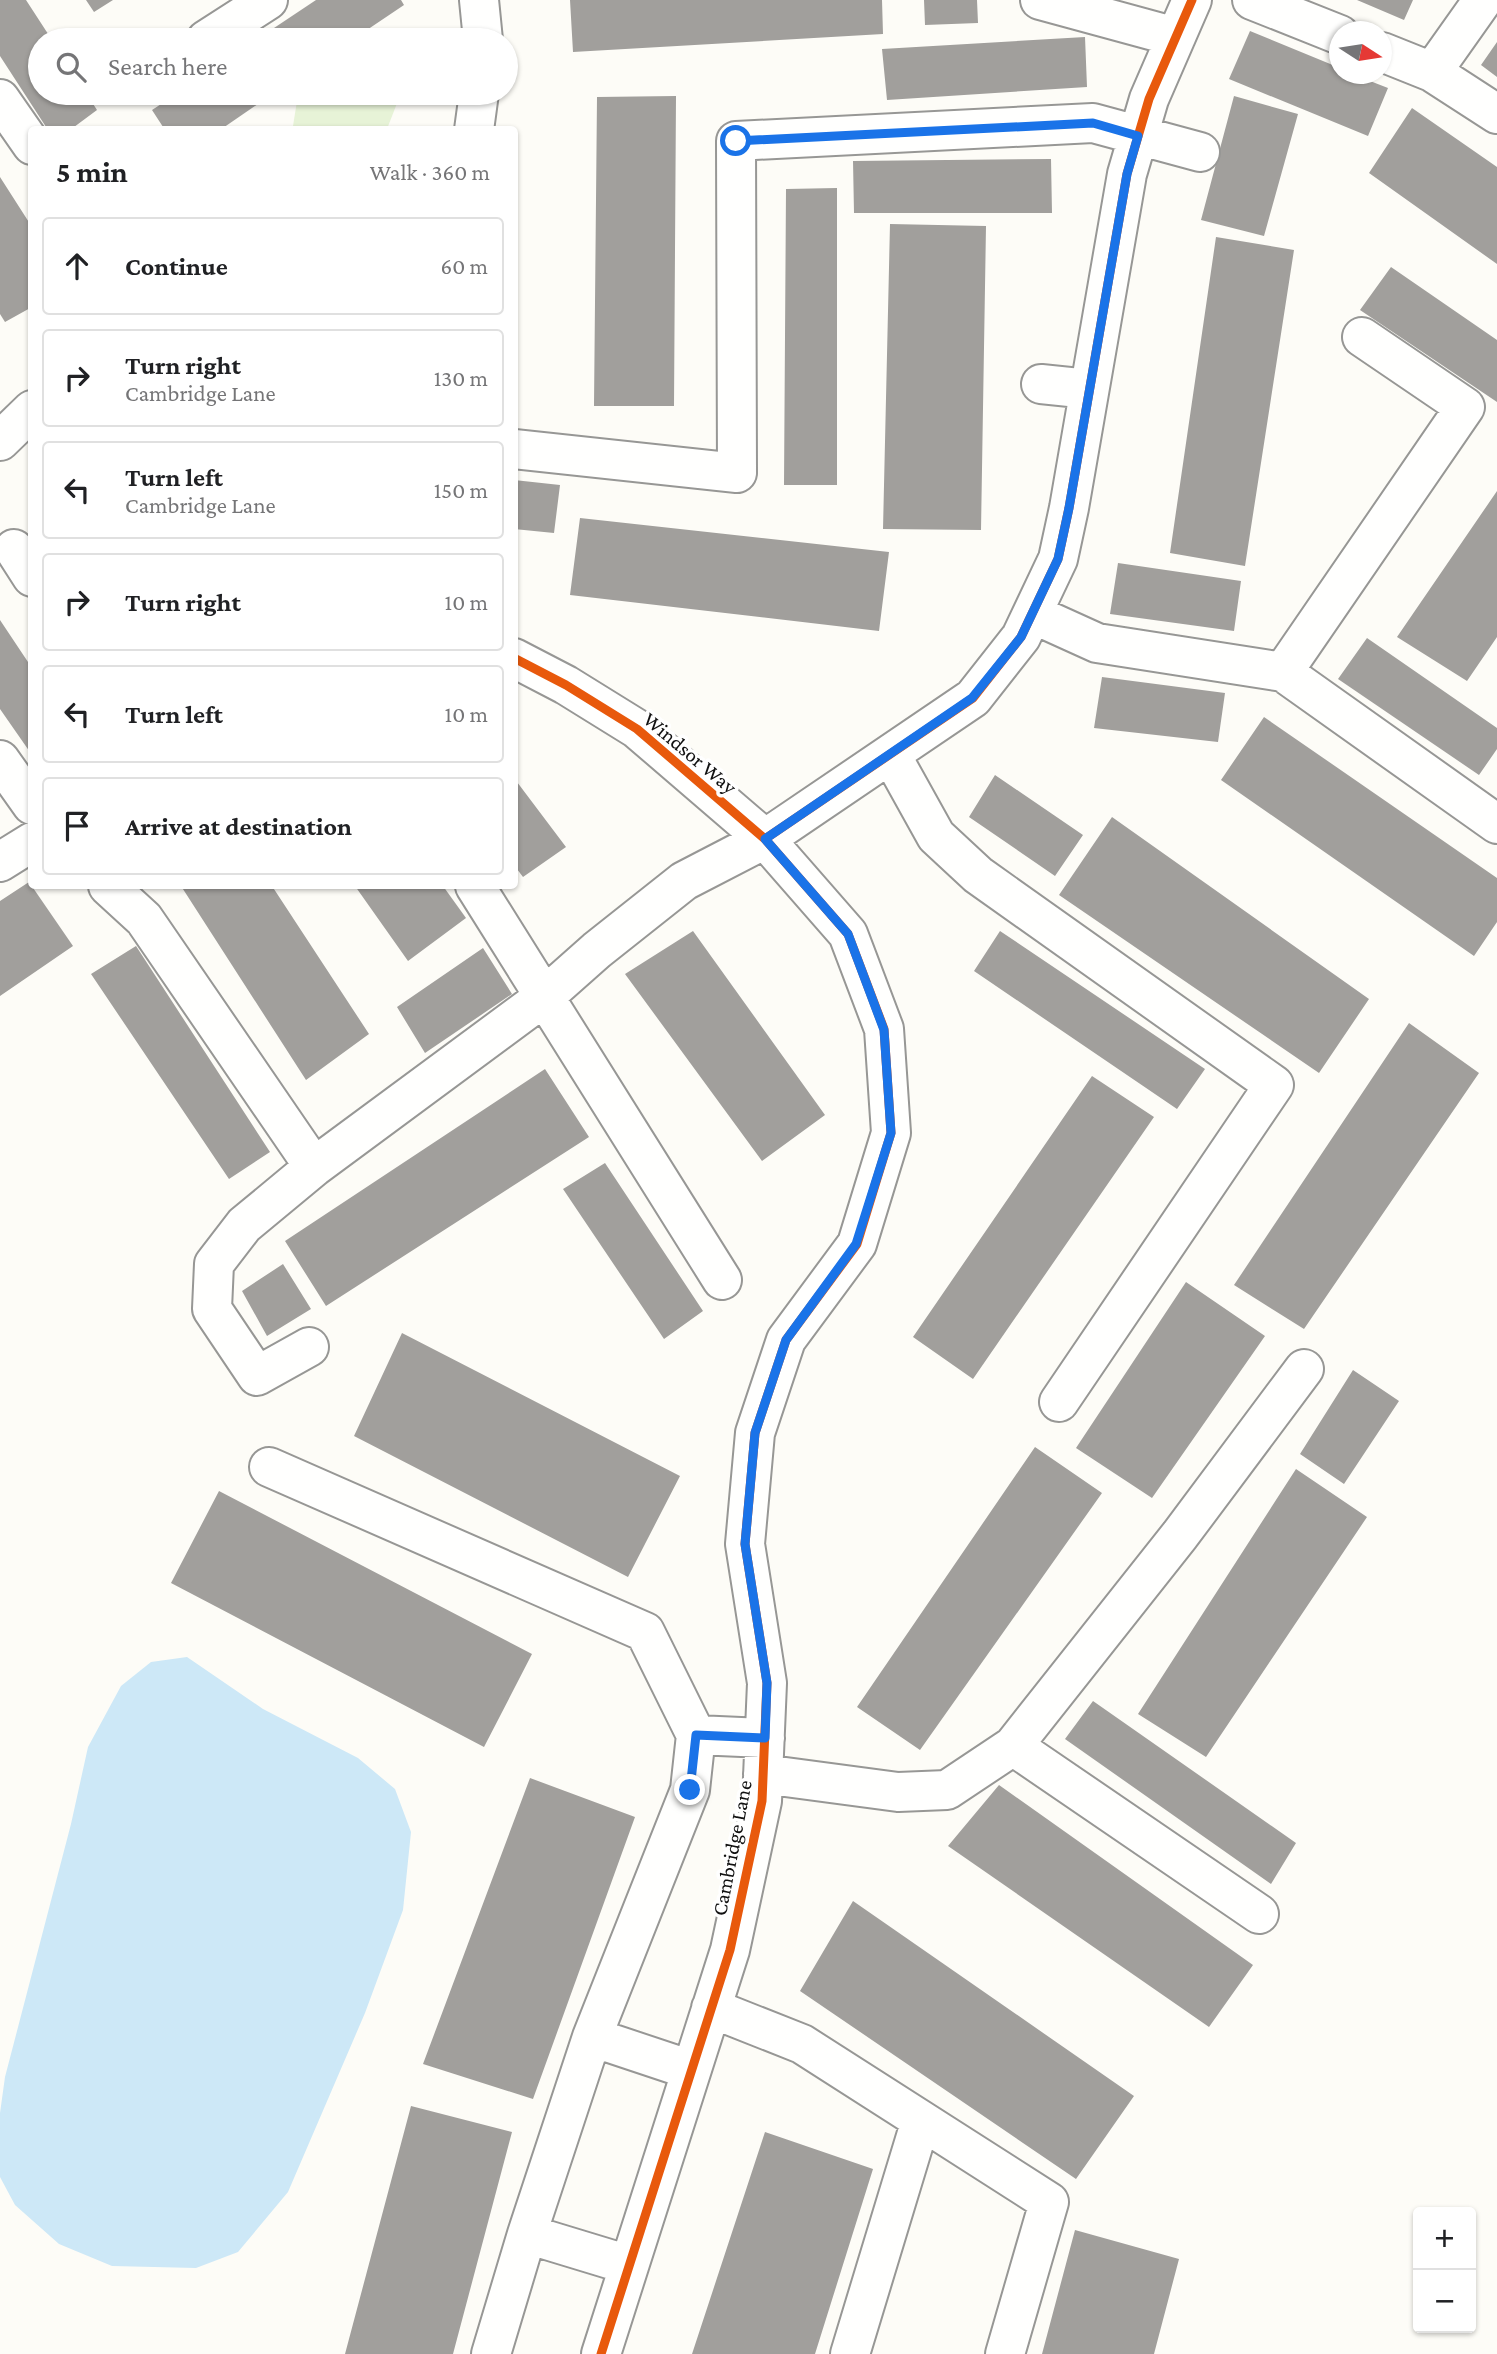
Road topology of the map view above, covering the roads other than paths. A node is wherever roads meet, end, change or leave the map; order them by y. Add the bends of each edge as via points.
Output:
1 (268, 0) edge
2 (479, 0) edge
3 (1040, 0) edge
4 (1192, 0) edge
5 (1252, 0) edge
6 (1483, 0) edge
7 (225, 28) edge
8 (482, 28) edge
9 (1329, 31) edge
10 (1176, 37) junction
11 (1392, 56) edge
12 (1432, 72) junction
13 (0, 100) edge
14 (477, 105) edge
15 (1497, 114) edge
16 (475, 126) edge
17 (1138, 136) junction
18 (28, 139) edge
19 (1200, 152) dead end
20 (1362, 337) dead end
21 (1041, 384) dead end
22 (1089, 389) junction
23 (28, 414) edge
24 (0, 441) edge
25 (518, 449) edge
26 (1033, 614) junction
27 (518, 660) edge
28 (1283, 672) junction
29 (891, 755) junction
30 (0, 760) edge
31 (28, 799) edge
32 (1497, 824) edge
33 (765, 839) junction
34 (28, 844) edge
35 (0, 862) edge
36 (111, 889) edge
37 (477, 889) edge
38 (544, 996) junction
39 (314, 1167) junction
40 (722, 1280) dead end
41 (309, 1347) dead end
42 (1304, 1369) dead end
43 (1059, 1402) dead end
44 (270, 1467) dead end
45 (696, 1735) junction
46 (1013, 1746) junction
47 (764, 1756) junction
48 (1259, 1914) dead end
49 (710, 2008) junction
50 (592, 2037) junction
51 (691, 2070) junction
52 (921, 2120) junction
53 (527, 2234) junction
54 (629, 2265) junction
55 (858, 2352) edge
56 (491, 2354) edge
57 (601, 2354) edge
58 (1005, 2354) edge

1 - 7 street
2 - 8 street
3 - 10 street
4 - 10 street
5 - 9 street
6 - 12 street
10 - 17 street
11 - 12 street
12 - 15 street
13 - 18 street
14 - 16 street
17 - 19 street
17 - 22 street via 1127,174
17 - 25 street via 1093,123 736,141 737,473
20 - 28 street via 1465,407
21 - 22 street
22 - 26 street via 1058,559
23 - 24 street
26 - 28 street via 1097,643
26 - 29 street via 1021,637 972,698
27 - 33 street, Windsor Way via 637,729
28 - 32 street
29 - 33 street
29 - 43 street via 936,836 978,875 1274,1085
30 - 31 street
33 - 38 street via 684,881
33 - 47 street, Cambridge Lane via 848,934 884,1030 891,1133 856,1244 786,1340 755,1433 745,1544 767,1683
34 - 35 street
36 - 39 street via 144,919
37 - 38 street
38 - 39 street
38 - 40 street
39 - 41 street via 244,1225 214,1264 212,1309 257,1376
42 - 46 street
44 - 45 street via 645,1632
45 - 47 street
45 - 50 street via 690,1790
46 - 47 street via 947,1790 898,1792
46 - 48 street
47 - 49 street, Cambridge Lane via 762,1801 730,1950
49 - 51 street, Cambridge Lane
49 - 52 street via 802,2044
50 - 51 street
50 - 53 street
51 - 54 street, Cambridge Lane
52 - 55 street
52 - 58 street via 1049,2202
53 - 54 street
53 - 56 street
54 - 57 street, Cambridge Lane

